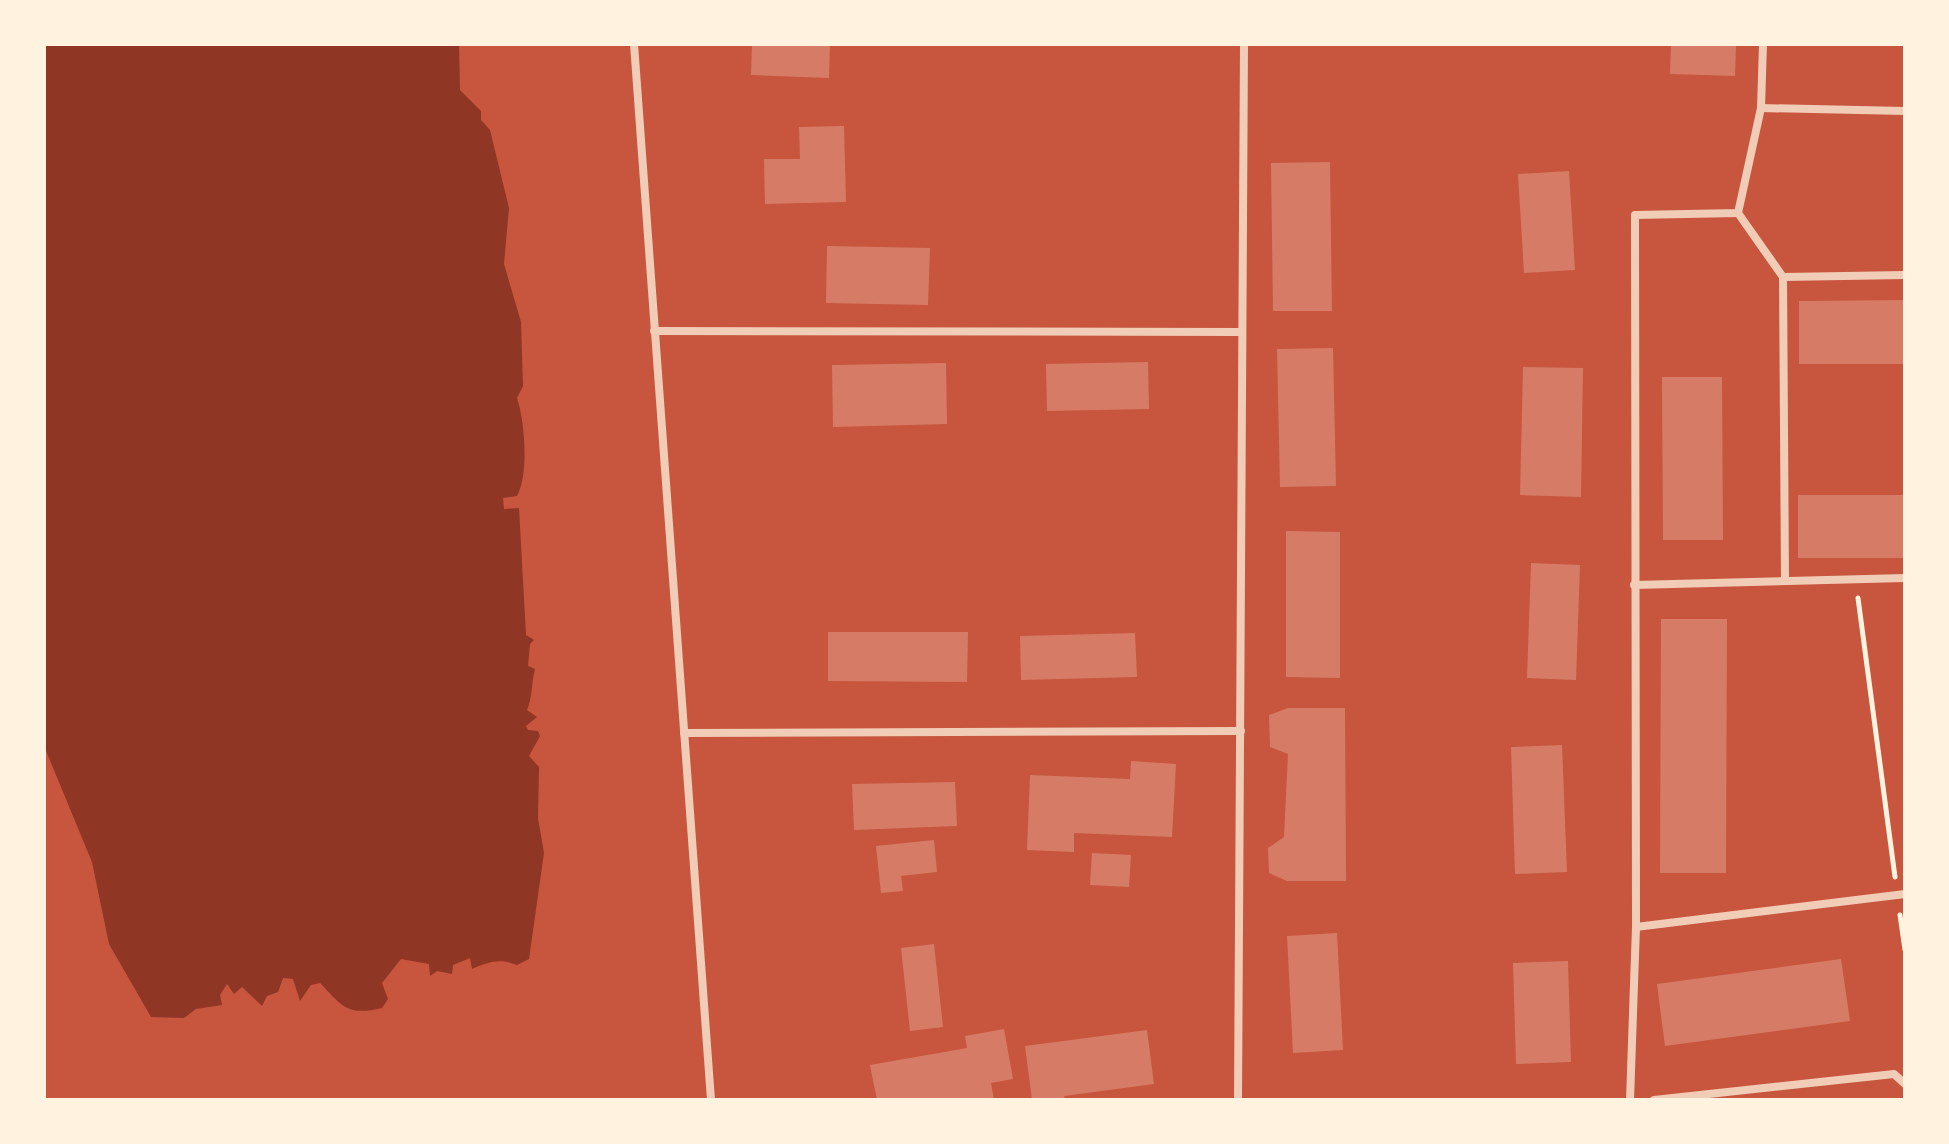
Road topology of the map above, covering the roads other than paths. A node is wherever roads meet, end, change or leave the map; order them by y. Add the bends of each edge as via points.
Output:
1 (634, 44) edge
2 (1244, 44) edge
3 (1763, 44) edge
4 (1761, 108) junction
5 (1905, 111) edge
6 (1738, 213) junction
7 (1905, 275) edge
8 (1783, 277) junction
9 (654, 331) junction
10 (1241, 332) junction
11 (1905, 578) edge
12 (1785, 581) junction
13 (1634, 585) junction
14 (1241, 731) junction
15 (684, 733) junction
16 (1901, 894) edge
17 (1636, 927) junction
18 (1905, 1084) edge
19 (711, 1100) edge
20 (1238, 1100) edge
21 (1630, 1100) edge
22 (1654, 1100) edge

1 - 9 street
2 - 10 street
3 - 4 street
4 - 5 street
4 - 6 street
6 - 8 street
6 - 13 street via 1635,215
7 - 8 street
8 - 12 street
9 - 10 street
9 - 15 street
10 - 14 street
11 - 12 street
12 - 13 street
13 - 17 street
14 - 15 street
14 - 20 street
15 - 19 street
16 - 17 street
17 - 21 street
18 - 22 street via 1894,1074

